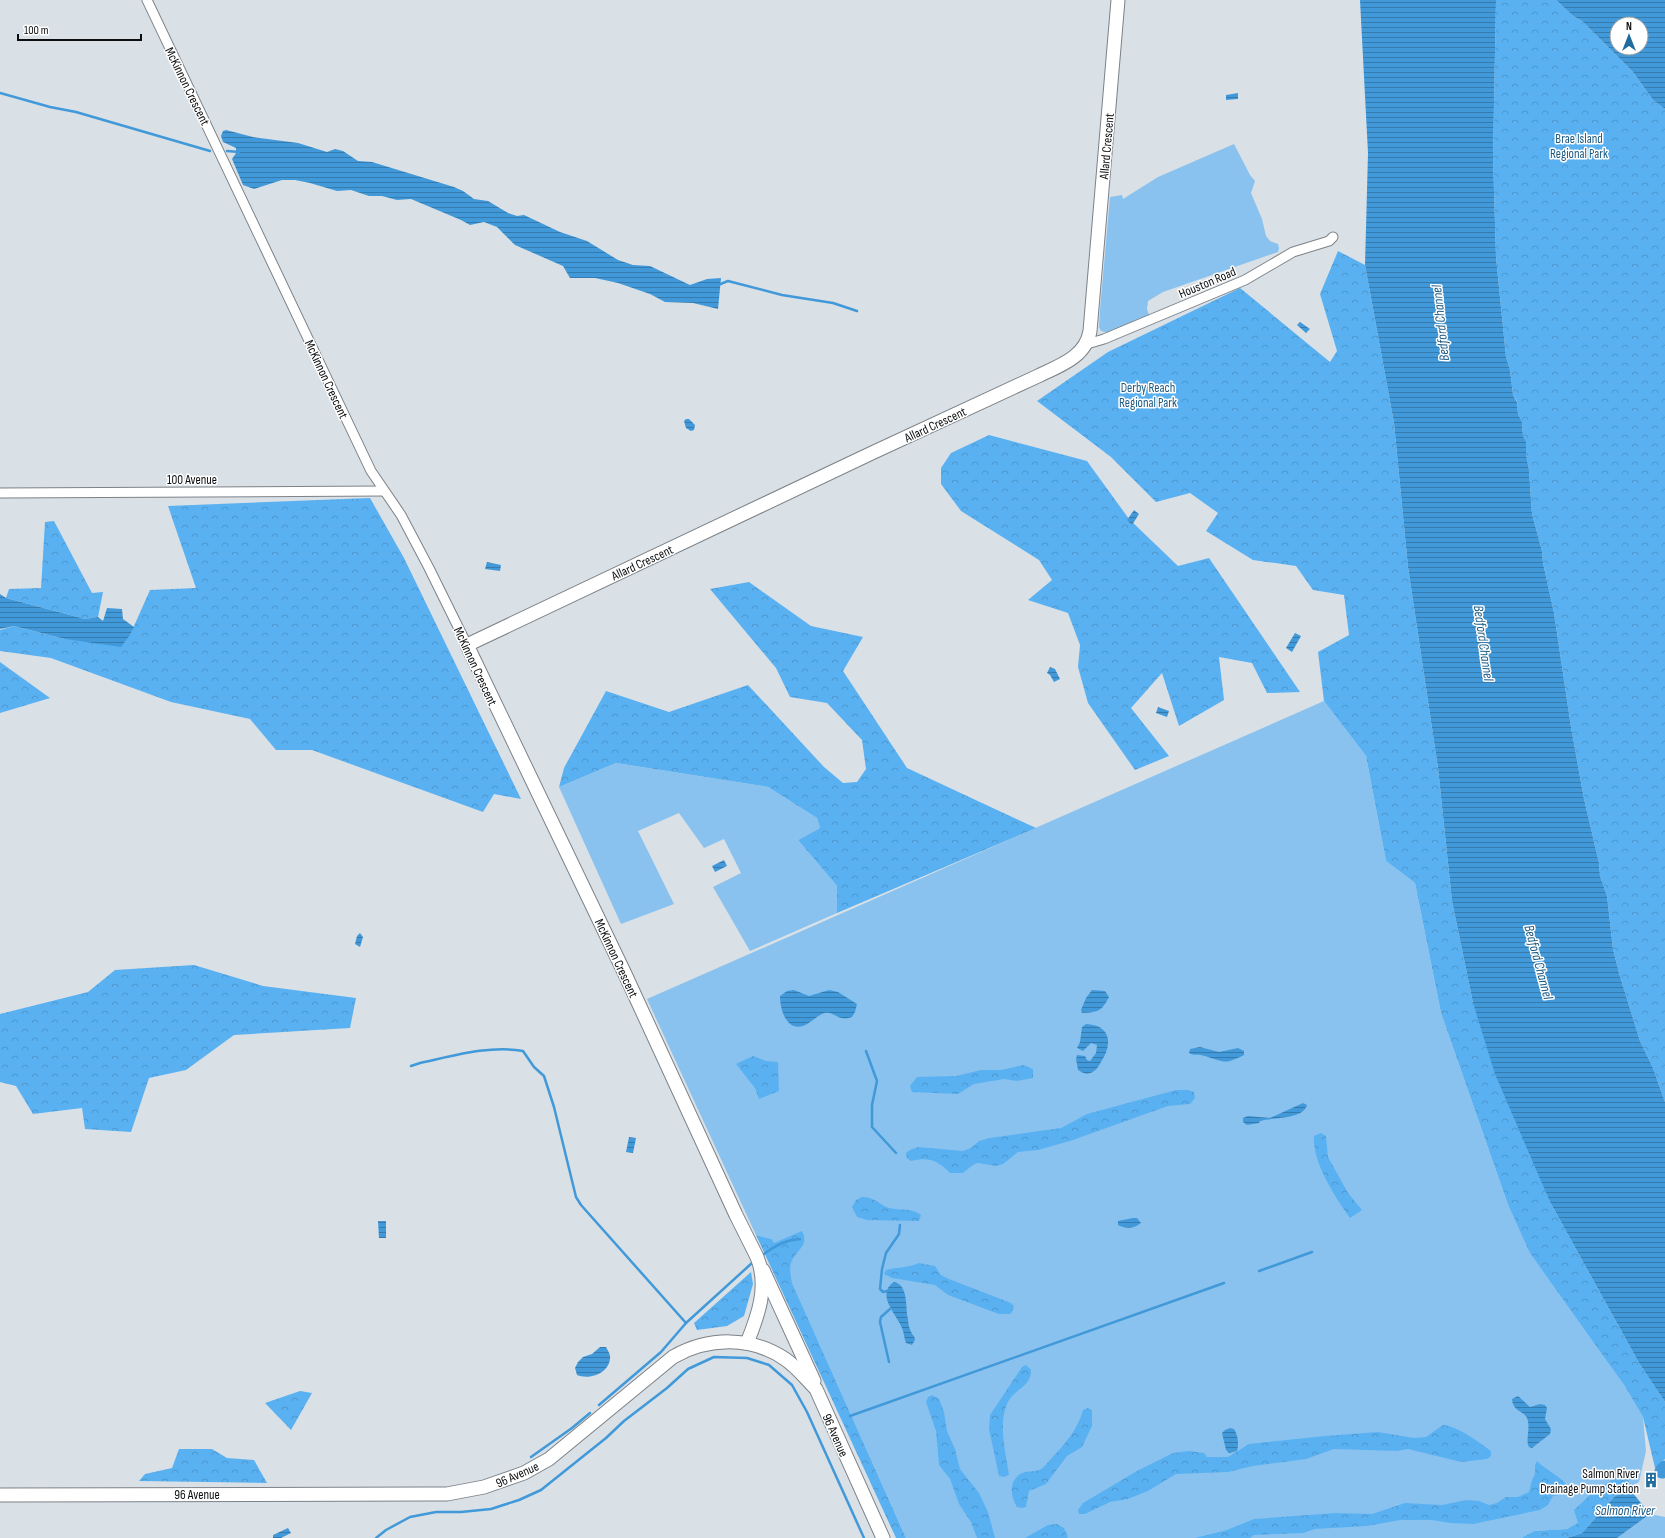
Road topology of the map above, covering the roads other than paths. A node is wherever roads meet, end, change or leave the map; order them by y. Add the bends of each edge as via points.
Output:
1 (147, 0) edge
2 (1118, 0) edge
3 (1333, 237) dead end
4 (1087, 344) junction
5 (384, 491) junction
6 (0, 493) edge
7 (467, 645) junction
8 (760, 1263) junction
9 (747, 1343) junction
10 (816, 1389) junction
11 (0, 1495) edge
12 (882, 1538) edge

1 - 5 street, McKinnon Crescent via 328,382 371,471
2 - 4 street, Allard Crescent
3 - 4 street, Houston Road via 1329,241 1293,252 1245,280
4 - 7 street, Allard Crescent via 1073,358 1038,376
5 - 6 street, 100 Avenue
5 - 7 street, McKinnon Crescent via 430,568
7 - 8 street, McKinnon Crescent
8 - 9 street, McKinnon Crescent via 761,1304
8 - 10 street
9 - 10 street, 96 Avenue via 767,1349 785,1359
9 - 11 street, 96 Avenue via 715,1342 673,1357 550,1459 524,1473 484,1487 447,1494
10 - 12 street, 96 Avenue

